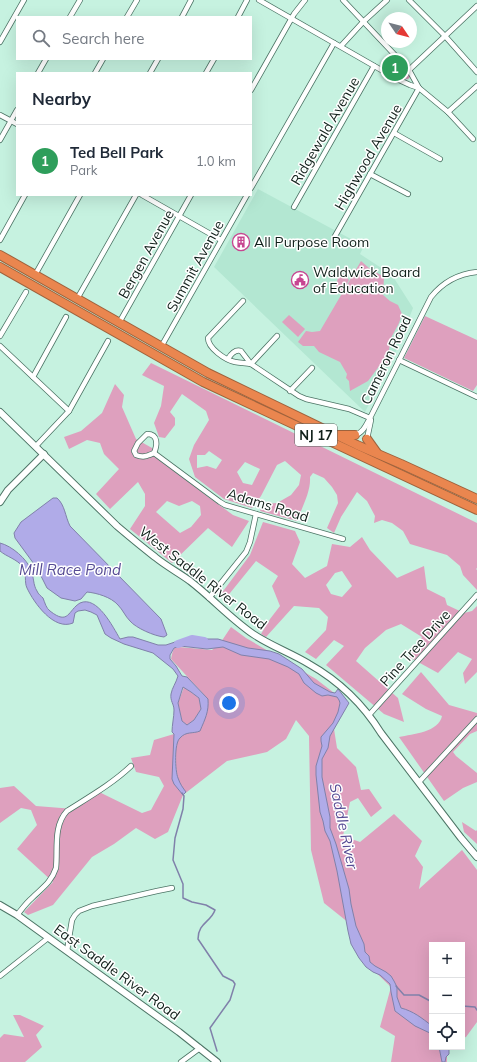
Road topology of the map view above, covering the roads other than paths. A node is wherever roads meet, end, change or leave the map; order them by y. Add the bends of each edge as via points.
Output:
1 (24, 0) edge
2 (80, 0) edge
3 (137, 0) edge
4 (191, 0) edge
5 (247, 0) edge
6 (259, 0) edge
7 (305, 0) edge
8 (343, 0) edge
9 (387, 0) edge
10 (409, 0) edge
11 (477, 6) edge
12 (71, 16) edge
13 (128, 16) edge
14 (183, 16) edge
15 (239, 16) edge
16 (292, 18) junction
17 (363, 22) junction
18 (444, 36) junction
19 (0, 42) edge
20 (334, 43) junction
21 (341, 46) junction
22 (45, 60) edge
23 (102, 60) edge
24 (157, 60) edge
25 (213, 60) edge
26 (374, 66) junction
27 (409, 70) junction
28 (39, 72) edge
29 (96, 72) edge
30 (151, 72) edge
31 (207, 72) edge
32 (477, 72) edge
33 (477, 86) edge
34 (252, 88) edge
35 (419, 88) junction
36 (16, 112) edge
37 (448, 112) junction
38 (0, 115) edge
39 (11, 121) junction
40 (16, 124) edge
41 (394, 133) junction
42 (473, 138) dead end
43 (0, 140) edge
44 (440, 159) dead end
45 (370, 174) junction
46 (252, 186) edge
47 (408, 194) dead end
48 (24, 196) edge
49 (79, 196) edge
50 (135, 196) edge
51 (144, 196) edge
52 (191, 196) edge
53 (246, 196) edge
54 (294, 207) dead end
55 (179, 216) junction
56 (335, 236) dead end
57 (0, 240) edge
58 (221, 240) junction
59 (0, 255) edge
60 (0, 267) edge
61 (477, 272) edge
62 (35, 275) junction
63 (26, 292) dead end
64 (77, 299) junction
65 (243, 301) dead end
66 (66, 317) dead end
67 (119, 323) junction
68 (0, 336) edge
69 (277, 336) dead end
70 (108, 341) dead end
71 (0, 346) edge
72 (161, 347) junction
73 (228, 359) junction
74 (399, 360) junction
75 (251, 364) junction
76 (312, 368) dead end
77 (33, 377) junction
78 (290, 390) junction
79 (477, 397) edge
80 (69, 411) junction
81 (0, 412) edge
82 (370, 418) junction
83 (355, 434) joint
84 (337, 435) junction
85 (367, 439) joint
86 (36, 446) junction
87 (154, 453) junction
88 (44, 454) junction
89 (378, 454) junction
90 (477, 499) edge
91 (0, 502) edge
92 (477, 510) edge
93 (256, 514) junction
94 (343, 539) dead end
95 (477, 595) edge
96 (209, 598) junction
97 (369, 715) junction
98 (477, 718) edge
99 (131, 766) dead end
100 (419, 782) junction
101 (477, 858) edge
102 (172, 888) dead end
103 (0, 905) edge
104 (17, 915) junction
105 (48, 938) junction
106 (67, 951) junction
107 (0, 976) edge
108 (200, 1048) junction
109 (181, 1062) edge
110 (217, 1062) edge

1 - 19 street
2 - 12 street
3 - 13 street
4 - 14 street
5 - 15 street
6 - 16 street
7 - 16 street
8 - 17 street
9 - 17 street
10 - 18 street
11 - 18 street
16 - 20 street
16 - 34 street
17 - 21 street
17 - 27 street
18 - 27 street
18 - 32 street
20 - 21 street
20 - 46 street
21 - 26 street
22 - 28 street
23 - 29 street
24 - 30 street
25 - 31 street
26 - 35 street
26 - 54 street, Ridgewald Avenue
27 - 35 street
33 - 37 street
35 - 37 street
35 - 41 street, Highwood Avenue
36 - 39 street
37 - 42 street
38 - 39 street
39 - 40 street
39 - 43 street
41 - 44 street
41 - 45 street, Highwood Avenue
45 - 47 street
45 - 56 street, Highwood Avenue
48 - 57 street
49 - 62 street
50 - 64 street
51 - 55 street
52 - 55 street, Bergen Avenue
53 - 58 street, Summit Avenue
55 - 58 street
55 - 67 street, Bergen Avenue
58 - 72 street, Summit Avenue
59 - 62 highway, NJ 17
60 - 92 highway, NJ 17 via 203,382
61 - 74 street, Cameron Road via 455,277 436,290
62 - 64 highway, NJ 17
63 - 68 street
64 - 67 highway, NJ 17
65 - 73 street via 208,338 215,351
66 - 77 street
67 - 72 highway, NJ 17
69 - 75 street
70 - 80 street
71 - 77 street
72 - 84 highway, NJ 17 via 208,374
73 - 75 street
73 - 75 street via 232,353 239,350
74 - 79 street
74 - 82 street, Cameron Road
75 - 78 street
76 - 78 street
77 - 80 street
78 - 82 street via 299,396 349,409
80 - 86 street
81 - 86 main road, West Saddle River Road
82 - 83 street, Cameron Road via 362,432
82 - 85 street, Cameron Road
83 - 84 highway
84 - 89 highway, NJ 17
85 - 89 highway
86 - 88 main road, West Saddle River Road
87 - 87 street via 156,441 151,434 147,434 134,451 140,457
87 - 93 street, Adams Road via 225,505
88 - 91 main road via 8,490
88 - 96 main road, West Saddle River Road via 136,542
89 - 90 highway, NJ 17
93 - 94 street, Adams Road
93 - 96 street via 246,552
95 - 97 street, Pine Tree Drive
96 - 97 main road, West Saddle River Road via 255,635 329,677
97 - 100 main road, West Saddle River Road
98 - 100 street
99 - 104 street via 102,790 63,815 58,830 54,874
100 - 101 main road, West Saddle River Road
102 - 106 street via 79,911 72,920
103 - 104 main road, East Saddle River Road
104 - 105 main road, East Saddle River Road
105 - 106 main road, East Saddle River Road
105 - 107 street
106 - 108 main road, East Saddle River Road
108 - 109 street
108 - 110 main road, East Saddle River Road

